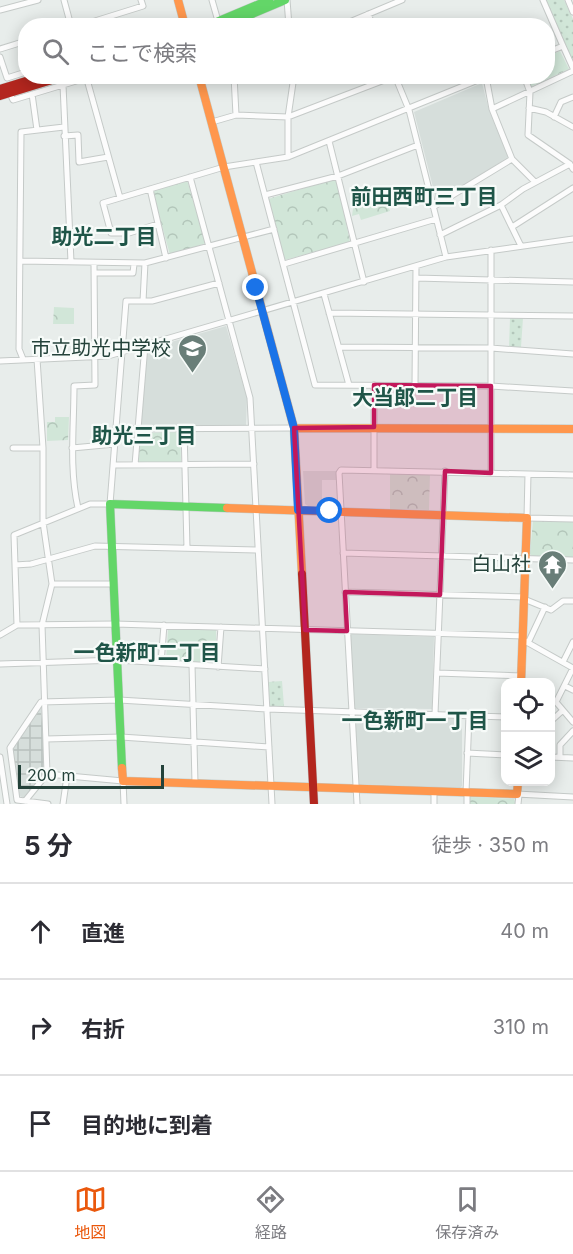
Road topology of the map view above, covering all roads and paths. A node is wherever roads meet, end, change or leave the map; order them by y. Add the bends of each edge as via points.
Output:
1 (38, 0) edge
2 (64, 0) edge
3 (141, 0) edge
4 (178, 0) edge
5 (212, 0) edge
6 (269, 0) edge
7 (286, 0) edge
8 (402, 0) edge
9 (543, 0) edge
10 (568, 0) edge
11 (19, 2) edge
12 (0, 10) edge
13 (573, 12) edge
14 (368, 14) junction
15 (69, 18) edge
16 (105, 18) edge
17 (183, 18) edge
18 (219, 18) edge
19 (231, 18) edge
20 (235, 18) edge
21 (288, 18) edge
22 (359, 18) edge
23 (370, 18) edge
24 (551, 18) edge
25 (555, 28) edge
26 (18, 44) edge
27 (563, 46) junction
28 (0, 49) edge
29 (555, 49) edge
30 (0, 57) edge
31 (573, 70) edge
32 (18, 75) edge
33 (555, 79) edge
34 (18, 83) edge
35 (51, 84) edge
36 (57, 84) edge
37 (64, 84) edge
38 (88, 84) edge
39 (201, 84) edge
40 (234, 84) edge
41 (293, 84) edge
42 (374, 84) edge
43 (398, 84) edge
44 (470, 84) edge
45 (488, 84) edge
46 (527, 84) edge
47 (546, 84) edge
48 (0, 89) edge
49 (530, 92) junction
50 (33, 94) junction
51 (0, 96) edge
52 (573, 97) edge
53 (12, 98) dead end
54 (529, 108) junction
55 (492, 109) junction
56 (409, 110) junction
57 (236, 115) junction
58 (288, 117) junction
59 (554, 117) junction
60 (212, 122) junction
61 (64, 127) junction
62 (573, 127) edge
63 (37, 130) junction
64 (64, 136) junction
65 (329, 141) junction
66 (418, 146) junction
67 (108, 157) junction
68 (288, 157) junction
69 (512, 159) junction
70 (256, 162) junction
71 (224, 167) junction
72 (572, 167) edge
73 (338, 176) junction
74 (190, 177) junction
75 (535, 182) junction
76 (573, 188) edge
77 (150, 189) junction
78 (265, 195) junction
79 (120, 198) junction
80 (501, 205) junction
81 (433, 207) junction
82 (436, 219) junction
83 (158, 224) junction
84 (512, 227) junction
85 (274, 230) junction
86 (440, 236) junction
87 (243, 238) junction
88 (573, 239) edge
89 (355, 243) junction
90 (521, 246) junction
91 (209, 247) junction
92 (491, 250) junction
93 (446, 257) junction
94 (166, 258) junction
95 (20, 261) junction
96 (71, 262) junction
97 (94, 262) junction
98 (145, 263) junction
99 (134, 264) junction
100 (284, 264) junction
101 (416, 266) junction
102 (94, 273) junction
103 (416, 278) junction
104 (491, 280) junction
105 (364, 282) junction
106 (573, 282) edge
107 (219, 283) junction
108 (324, 294) junction
109 (143, 301) junction
110 (294, 303) junction
111 (262, 312) junction
112 (329, 313) junction
113 (416, 314) junction
114 (491, 314) junction
115 (573, 316) edge
116 (229, 321) junction
117 (145, 345) junction
118 (339, 348) junction
119 (415, 348) junction
120 (491, 348) junction
121 (123, 351) junction
122 (573, 354) edge
123 (95, 356) junction
124 (23, 359) junction
125 (37, 359) junction
126 (0, 361) edge
127 (349, 385) junction
128 (374, 385) junction
129 (415, 385) junction
130 (491, 386) junction
131 (573, 392) edge
132 (374, 427) junction
133 (294, 428) junction
134 (491, 428) junction
135 (116, 429) junction
136 (138, 429) junction
137 (184, 429) junction
138 (252, 429) junction
139 (573, 429) edge
140 (115, 444) junction
141 (13, 448) dead end
142 (43, 448) junction
143 (72, 448) junction
144 (186, 464) junction
145 (254, 464) junction
146 (113, 465) junction
147 (135, 465) junction
148 (374, 470) junction
149 (445, 471) junction
150 (491, 473) junction
151 (528, 474) junction
152 (573, 475) edge
153 (110, 504) junction
154 (186, 506) junction
155 (78, 508) junction
156 (256, 508) junction
157 (298, 510) junction
158 (340, 512) junction
159 (443, 515) junction
160 (527, 518) junction
161 (573, 519) edge
162 (43, 522) junction
163 (112, 546) junction
164 (187, 548) junction
165 (258, 550) junction
166 (343, 553) junction
167 (442, 556) junction
168 (526, 559) junction
169 (50, 560) junction
170 (573, 560) edge
171 (15, 565) junction
172 (52, 584) junction
173 (114, 584) junction
174 (345, 592) junction
175 (440, 595) junction
176 (524, 598) junction
177 (573, 601) edge
178 (545, 607) junction
179 (115, 624) junction
180 (17, 625) junction
181 (42, 625) junction
182 (164, 625) junction
183 (221, 627) junction
184 (262, 628) junction
185 (304, 630) junction
186 (347, 631) junction
187 (438, 634) junction
188 (0, 635) edge
189 (524, 640) junction
190 (573, 642) edge
191 (117, 660) junction
192 (563, 662) junction
193 (43, 663) junction
194 (161, 663) junction
195 (0, 664) edge
196 (192, 665) junction
197 (219, 667) junction
198 (573, 668) edge
199 (265, 669) junction
200 (437, 673) junction
201 (507, 678) edge
202 (521, 678) edge
203 (565, 686) junction
204 (573, 690) edge
205 (119, 699) junction
206 (45, 702) junction
207 (193, 704) junction
208 (267, 709) junction
209 (309, 710) junction
210 (352, 711) junction
211 (562, 711) junction
212 (435, 714) junction
213 (469, 715) junction
214 (501, 717) edge
215 (555, 717) edge
216 (573, 722) edge
217 (573, 730) edge
218 (121, 737) junction
219 (46, 738) junction
220 (194, 742) junction
221 (269, 747) junction
222 (467, 753) junction
223 (501, 755) edge
224 (0, 757) edge
225 (555, 757) edge
226 (560, 757) junction
227 (573, 758) edge
228 (47, 774) junction
229 (67, 776) junction
230 (123, 781) junction
231 (195, 783) junction
232 (271, 786) junction
233 (518, 786) edge
234 (313, 787) junction
235 (356, 789) junction
236 (434, 792) junction
237 (466, 793) junction
238 (518, 795) junction
239 (573, 797) edge
240 (26, 801) junction
241 (16, 802) edge
242 (7, 804) edge
243 (48, 804) edge
244 (63, 804) edge
245 (124, 804) edge
246 (272, 804) edge
247 (314, 804) edge
248 (357, 804) edge
249 (434, 804) edge
250 (467, 804) edge
251 (518, 804) edge

1 - 11 street
2 - 15 street
3 - 16 street via 143,6
4 - 17 street
5 - 18 street
6 - 19 street
7 - 20 street
7 - 21 street
8 - 14 street
9 - 24 street
10 - 13 street
11 - 12 street
14 - 22 street
14 - 23 street
25 - 27 street
26 - 28 street
27 - 29 street
27 - 31 street
30 - 32 street via 7,79
31 - 33 street
34 - 48 street
35 - 51 street
36 - 50 street
37 - 61 street
38 - 67 street
39 - 60 street
40 - 57 street
41 - 58 street
42 - 58 street
43 - 56 street
44 - 56 street
45 - 55 street
46 - 49 street
47 - 49 street
49 - 54 street
49 - 55 street
50 - 53 street
50 - 63 street
52 - 59 street via 561,102
54 - 59 street
54 - 72 street via 528,135
55 - 69 street
56 - 65 street
56 - 66 street
57 - 58 street
57 - 60 street
58 - 68 street
59 - 62 street
60 - 71 street
61 - 63 street
61 - 64 street
63 - 95 street via 21,132
64 - 67 street via 78,135 80,162
64 - 96 street
65 - 68 street
65 - 73 street
66 - 73 street
66 - 81 street
67 - 79 street
68 - 70 street
69 - 75 street
69 - 81 street
70 - 71 street
70 - 78 street
71 - 74 street
71 - 87 street
72 - 75 street
73 - 78 street
73 - 89 street
74 - 77 street
74 - 91 street
75 - 80 street
76 - 84 street
77 - 79 street
77 - 83 street
78 - 85 street
79 - 83 street via 103,203 111,232 129,232
80 - 84 street
80 - 86 street
81 - 82 street
82 - 86 street
82 - 89 street
83 - 94 street
84 - 90 street
85 - 87 street
85 - 100 street
86 - 93 street
87 - 91 street
87 - 111 street
88 - 90 street
89 - 100 street
89 - 105 street
90 - 92 street
91 - 94 street
91 - 107 street
92 - 93 street
92 - 104 street
93 - 101 street
94 - 98 street
95 - 96 street
95 - 124 street via 19,349
96 - 97 street
97 - 99 street
97 - 102 street
98 - 99 street
98 - 109 street
99 - 102 street via 133,273
100 - 110 street
101 - 103 street
101 - 105 street
102 - 123 street
103 - 104 street
103 - 113 street
104 - 106 street
104 - 114 street
105 - 108 street
107 - 109 street
107 - 116 street
108 - 110 street
108 - 112 street
109 - 121 street via 126,301
110 - 111 street
110 - 127 street via 315,385
111 - 116 street
111 - 133 street
112 - 113 street
112 - 118 street
113 - 114 street
113 - 119 street
114 - 115 street
114 - 120 street
116 - 117 street
116 - 138 street via 250,398
117 - 121 street
117 - 136 street
118 - 119 street
118 - 127 street
119 - 120 street
119 - 129 street
120 - 122 street
120 - 130 street
121 - 123 street
121 - 135 street
123 - 125 street
123 - 143 street via 95,385 74,386
124 - 125 street
124 - 126 street
125 - 142 street
127 - 128 street
128 - 129 street
128 - 132 street
129 - 130 street
130 - 131 street
130 - 134 street
132 - 133 street
132 - 134 street
132 - 148 street
133 - 138 street
133 - 157 street
134 - 139 street
134 - 150 street
135 - 136 street
135 - 140 street
136 - 137 street
136 - 147 street
137 - 138 street
137 - 144 street
138 - 145 street
140 - 143 street
140 - 146 street
141 - 142 street
142 - 162 street
143 - 155 street
144 - 145 street
144 - 147 street
144 - 154 street
145 - 156 street
146 - 147 street
146 - 153 street
148 - 149 street
148 - 158 street via 340,470
149 - 150 street
149 - 159 street
150 - 151 street
151 - 152 street
151 - 160 street
153 - 154 street
153 - 155 street
153 - 163 street
154 - 156 street
154 - 164 street
155 - 162 street
156 - 157 street
156 - 165 street
157 - 158 street
157 - 185 street
158 - 159 street
158 - 166 street
159 - 160 street
159 - 167 street
160 - 161 street
160 - 168 street
162 - 169 street
162 - 171 street via 14,535
163 - 164 street
163 - 169 street via 94,546
163 - 173 street
164 - 165 street
165 - 184 street
166 - 167 street
166 - 174 street
167 - 168 street
167 - 175 street
168 - 170 street
168 - 176 street
169 - 171 street
169 - 172 street
171 - 180 street
172 - 173 street
172 - 181 street
173 - 179 street
174 - 175 street
174 - 186 street
175 - 176 street
175 - 187 street
176 - 178 street
176 - 189 street
177 - 178 street via 563,601 551,610
178 - 189 street
179 - 181 street
179 - 182 street
179 - 191 street
180 - 181 street
180 - 188 street
181 - 193 street
182 - 183 street
182 - 194 street
183 - 184 street
183 - 197 street
184 - 185 street
184 - 199 street
185 - 186 street
185 - 209 street
186 - 187 street
186 - 210 street
187 - 189 street
187 - 200 street
189 - 192 street
189 - 202 street
190 - 192 street
191 - 193 street
191 - 194 street
191 - 205 street
192 - 198 street
193 - 195 street
193 - 206 street
194 - 196 street
196 - 197 street
196 - 207 street
197 - 199 street
198 - 203 street
199 - 208 street
200 - 201 street
200 - 212 street
203 - 204 street
203 - 211 street via 556,702
205 - 206 street
205 - 207 street
205 - 218 street
206 - 219 street
206 - 241 street via 41,702 10,748
207 - 208 street
207 - 220 street
208 - 209 street
208 - 221 street
209 - 210 street
209 - 234 street
210 - 212 street
210 - 235 street
211 - 215 street
211 - 216 street
212 - 213 street
213 - 214 street
213 - 222 street
217 - 226 street via 560,745
218 - 219 street
218 - 220 street
218 - 230 street
219 - 228 street
220 - 221 street
220 - 231 street
221 - 232 street
222 - 223 street
222 - 237 street
224 - 242 street
225 - 226 street
226 - 227 street
228 - 229 street
228 - 240 street
229 - 230 street
229 - 244 street
230 - 231 street
230 - 245 street
231 - 232 street
232 - 234 street
232 - 246 street
233 - 238 street
234 - 235 street
234 - 247 street
235 - 236 street
235 - 248 street
236 - 237 street
236 - 249 street
237 - 238 street
237 - 250 street
238 - 239 street
238 - 251 street
240 - 241 street
240 - 243 street

